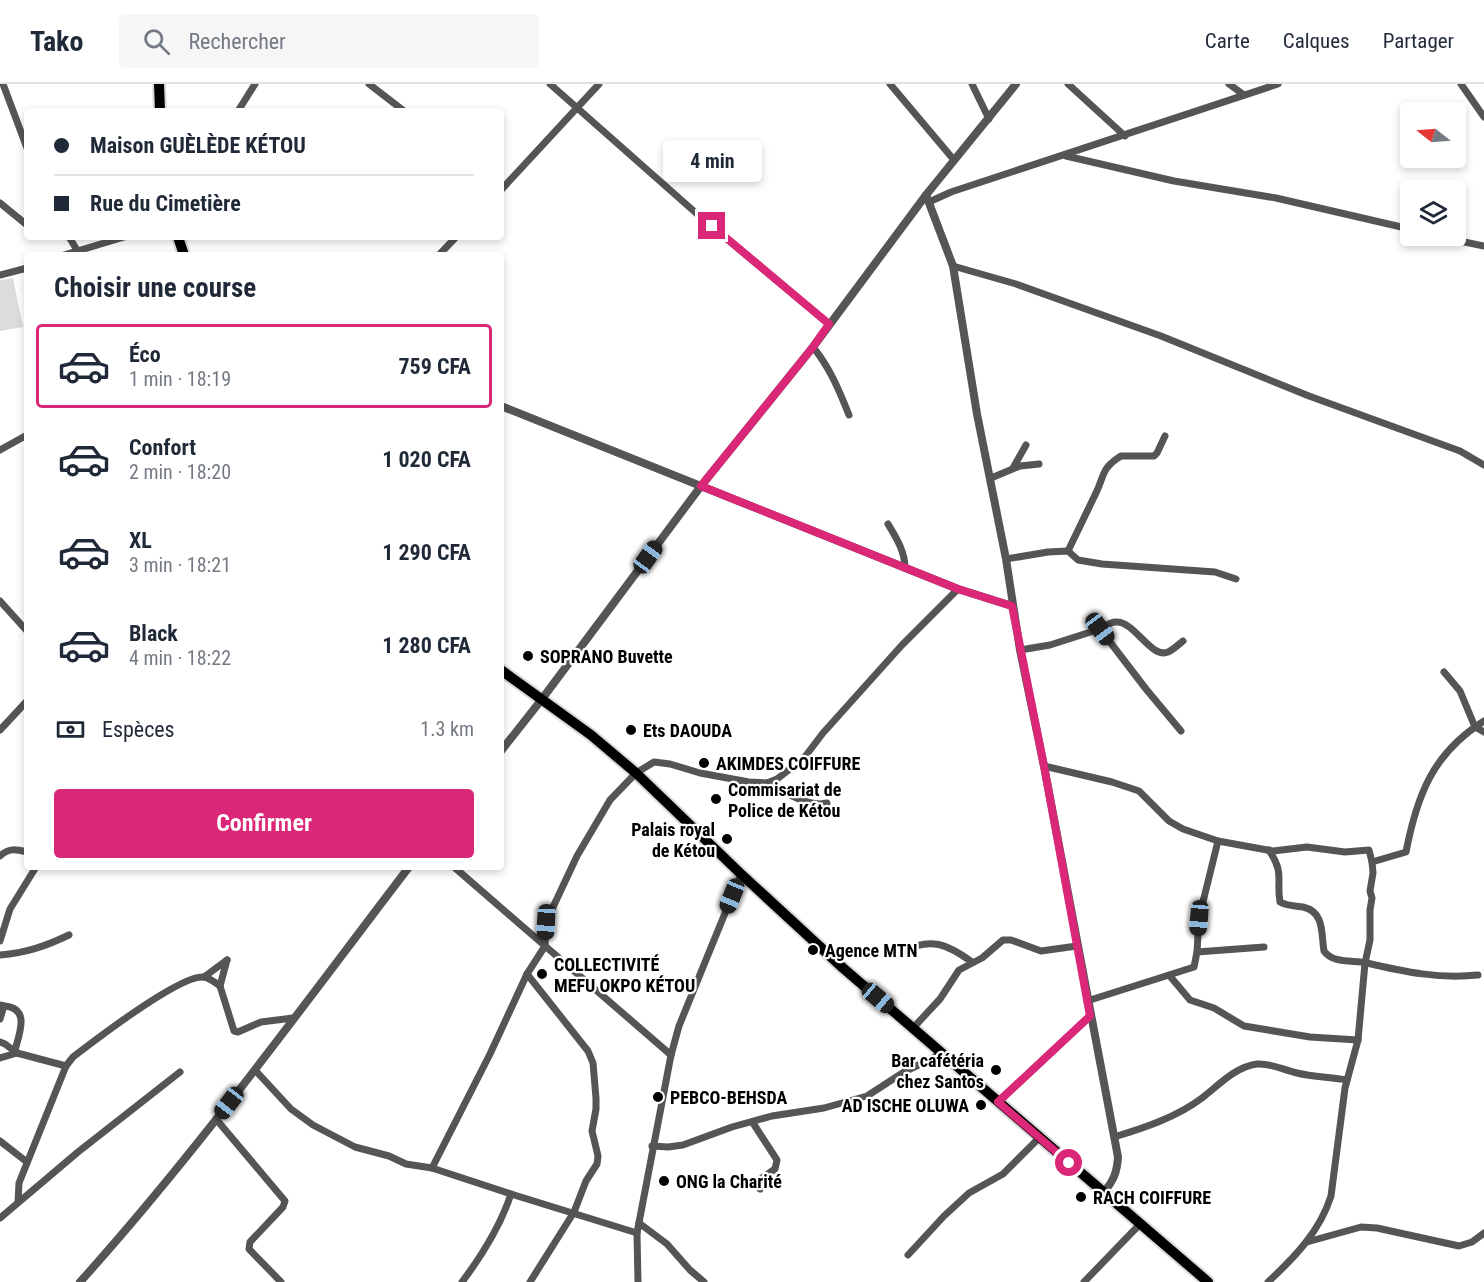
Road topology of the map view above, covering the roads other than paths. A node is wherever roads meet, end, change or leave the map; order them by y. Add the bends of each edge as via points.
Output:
1 (3, 84) edge
2 (159, 84) edge
3 (255, 84) edge
4 (369, 84) edge
5 (550, 84) edge
6 (599, 84) edge
7 (890, 84) edge
8 (972, 84) edge
9 (1016, 84) edge
10 (1068, 84) edge
11 (1229, 84) edge
12 (1278, 84) edge
13 (1461, 84) edge
14 (1263, 87) edge
15 (1244, 95) junction
16 (160, 108) edge
17 (240, 108) edge
18 (400, 108) edge
19 (576, 109) junction
20 (1484, 117) edge
21 (989, 120) junction
22 (1125, 136) junction
23 (24, 140) edge
24 (1063, 155) junction
25 (954, 160) junction
26 (504, 184) edge
27 (927, 198) junction
28 (0, 203) edge
29 (24, 223) edge
30 (1400, 227) edge
31 (71, 240) edge
32 (113, 240) edge
33 (453, 240) edge
34 (1466, 242) edge
35 (1484, 246) edge
36 (77, 250) junction
37 (71, 252) edge
38 (442, 252) edge
39 (953, 266) junction
40 (24, 269) edge
41 (0, 275) edge
42 (829, 324) junction
43 (813, 347) junction
44 (504, 407) edge
45 (849, 415) dead end
46 (1165, 436) dead end
47 (24, 437) edge
48 (1026, 445) dead end
49 (0, 450) edge
50 (1039, 464) dead end
51 (1484, 465) edge
52 (1011, 470) junction
53 (991, 478) junction
54 (701, 486) junction
55 (888, 524) dead end
56 (1068, 551) junction
57 (1006, 559) junction
58 (905, 568) junction
59 (1236, 579) dead end
60 (958, 589) junction
61 (0, 601) edge
62 (1012, 606) junction
63 (24, 628) edge
64 (1100, 629) junction
65 (1184, 641) dead end
66 (1020, 650) junction
67 (504, 672) edge
68 (1444, 672) dead end
69 (542, 699) junction
70 (24, 704) edge
71 (1484, 721) edge
72 (1475, 727) junction
73 (0, 730) edge
74 (1181, 731) dead end
75 (1484, 732) edge
76 (504, 747) edge
77 (1044, 766) junction
78 (636, 773) junction
79 (767, 783) junction
80 (827, 803) dead end
81 (1218, 841) junction
82 (1269, 850) junction
83 (24, 851) edge
84 (0, 856) edge
85 (1372, 862) junction
86 (34, 870) edge
87 (407, 870) edge
88 (456, 870) edge
89 (741, 874) junction
90 (546, 922) junction
91 (69, 936) dead end
92 (533, 936) junction
93 (0, 941) edge
94 (545, 946) junction
95 (1077, 946) junction
96 (1264, 947) dead end
97 (903, 951) dead end
98 (1197, 952) junction
99 (0, 955) edge
100 (972, 962) junction
101 (1365, 963) junction
102 (527, 974) junction
103 (1169, 975) junction
104 (1478, 975) dead end
105 (204, 977) junction
106 (220, 986) junction
107 (1087, 1001) junction
108 (2, 1006) edge
109 (1090, 1016) junction
110 (293, 1018) junction
111 (0, 1019) edge
112 (914, 1027) junction
113 (1358, 1040) junction
114 (0, 1042) edge
115 (16, 1051) junction
116 (944, 1053) junction
117 (671, 1055) junction
118 (0, 1058) edge
119 (66, 1066) junction
120 (255, 1070) junction
121 (180, 1072) dead end
122 (1347, 1080) junction
123 (998, 1102) junction
124 (216, 1119) junction
125 (753, 1123) junction
126 (1114, 1137) junction
127 (1039, 1138) junction
128 (0, 1140) edge
129 (652, 1146) junction
130 (27, 1162) junction
131 (432, 1168) junction
132 (760, 1189) dead end
133 (1104, 1192) junction
134 (511, 1194) junction
135 (18, 1202) junction
136 (574, 1212) junction
137 (0, 1218) edge
138 (639, 1222) junction
139 (1141, 1223) junction
140 (637, 1233) junction
141 (1484, 1233) edge
142 (1307, 1242) junction
143 (908, 1255) dead end
144 (276, 1281) edge
145 (80, 1282) edge
146 (462, 1282) edge
147 (530, 1282) edge
148 (638, 1282) edge
149 (704, 1282) edge
150 (1084, 1282) edge
151 (1208, 1282) edge
152 (1268, 1282) edge

1 - 23 street
2 - 16 main road
3 - 17 street
4 - 18 street
5 - 19 street
6 - 19 street
7 - 25 street
8 - 21 street
9 - 21 street
10 - 22 street
11 - 15 street
12 - 14 street
13 - 20 street
14 - 15 street
15 - 22 street
19 - 26 street
19 - 42 street
21 - 25 street
22 - 24 street
24 - 27 street
24 - 30 street
25 - 27 street
27 - 39 street
27 - 42 street
28 - 29 street
31 - 36 street
32 - 36 street
33 - 38 street
34 - 35 street
36 - 37 street
39 - 51 street via 1016,284 1161,336 1460,451
39 - 53 street
40 - 41 street
42 - 43 street
43 - 45 street via 825,361
43 - 54 street
44 - 54 street
46 - 56 street via 1154,456 1120,456 1108,466
47 - 49 street
48 - 52 street
50 - 52 street
52 - 53 street
53 - 57 street
54 - 58 street
54 - 69 street
55 - 58 street via 900,544
56 - 57 street
56 - 59 street via 1078,560 1215,572
57 - 62 street
58 - 60 street
60 - 62 street
60 - 79 street via 902,645 804,758
61 - 63 street
62 - 66 street
64 - 65 street via 1114,621 1126,623 1149,646 1161,652 1169,652
64 - 66 street
64 - 74 street
66 - 77 street
67 - 69 main road
68 - 72 street via 1460,691
69 - 76 street
69 - 78 main road
70 - 73 street
71 - 72 street
72 - 75 street
72 - 85 street via 1455,742 1424,786 1406,852
77 - 81 street via 1138,791 1169,821
77 - 95 street
78 - 79 street via 654,762
78 - 89 main road
78 - 90 street via 610,800 589,833
79 - 80 street via 801,800
81 - 82 street
81 - 98 street via 1199,918
82 - 85 street via 1307,846 1345,852 1369,850
82 - 101 street via 1278,863 1280,902 1314,913 1323,927 1327,956
83 - 84 street via 7,850
85 - 101 street via 1371,925
86 - 93 street via 10,909
87 - 110 street
88 - 92 street
89 - 112 main road
89 - 117 street
90 - 92 street
90 - 94 street
91 - 99 street via 40,949
92 - 94 street
94 - 102 street
94 - 117 street
95 - 100 street via 1041,951 1003,940
95 - 107 street
96 - 98 street
97 - 100 street via 926,942 940,944
98 - 103 street via 1194,967
100 - 112 street via 959,970 940,999
101 - 104 street via 1426,976
101 - 113 street
102 - 131 street
102 - 136 street via 575,1032 593,1063 596,1109 592,1131 597,1164
103 - 107 street
103 - 113 street via 1190,1000 1214,1008 1244,1026
105 - 106 street
105 - 106 street via 226,960
105 - 119 street via 190,979 134,1011
106 - 110 street via 234,1031
107 - 109 street
108 - 111 street
108 - 115 street via 17,1009 21,1014
109 - 123 street
109 - 126 street
110 - 120 street
112 - 116 main road
113 - 122 street
114 - 115 street
115 - 118 street
115 - 119 street
116 - 123 main road
116 - 125 street via 867,1096
117 - 129 street
119 - 130 street
120 - 124 street
120 - 131 street via 291,1109 333,1137 406,1164
121 - 135 street
122 - 126 street via 1254,1064 1224,1079 1203,1098 1174,1114
122 - 142 street via 1332,1196
123 - 127 main road
124 - 144 street via 285,1201 249,1246
124 - 145 street via 153,1200
125 - 129 street via 683,1145
125 - 132 street via 777,1160 775,1169 762,1178
126 - 133 street via 1117,1171
127 - 133 main road
127 - 143 street via 1003,1174 969,1193
128 - 130 street
129 - 138 street
130 - 135 street via 19,1183
131 - 134 street
133 - 139 main road
134 - 136 street
134 - 146 street via 495,1234
135 - 137 street
136 - 140 street
136 - 147 street
138 - 140 street
138 - 149 street
139 - 150 street
139 - 151 main road
140 - 148 street
141 - 142 street via 1459,1246 1361,1227
142 - 152 street

